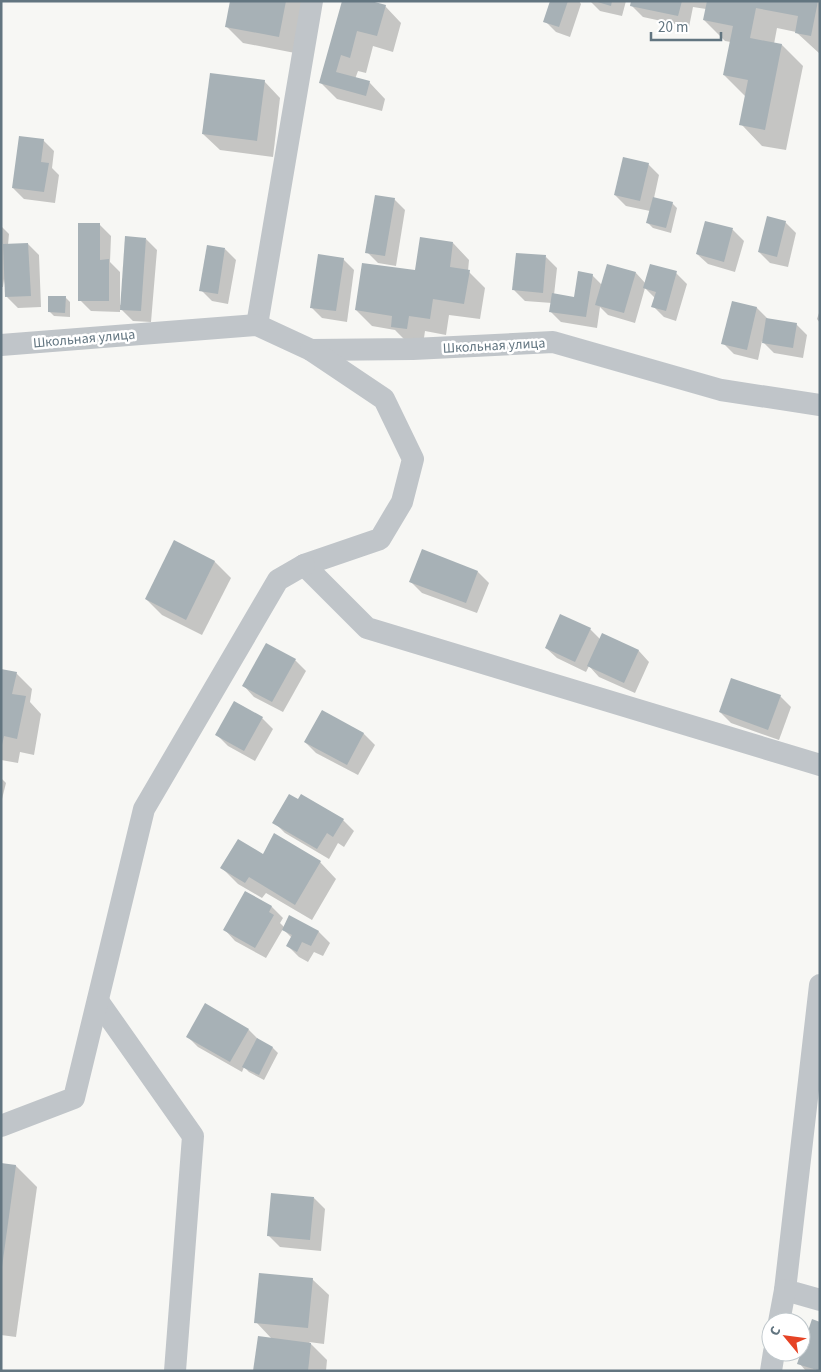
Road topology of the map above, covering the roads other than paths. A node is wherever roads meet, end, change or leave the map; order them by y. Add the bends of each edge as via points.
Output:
1 (312, 1) edge
2 (257, 325) junction
3 (1, 345) edge
4 (311, 350) junction
5 (820, 405) edge
6 (304, 565) junction
7 (820, 765) edge
8 (820, 984) edge
9 (98, 1001) junction
10 (818, 1012) edge
11 (1, 1126) edge
12 (785, 1290) junction
13 (820, 1300) edge
14 (781, 1312) edge
15 (174, 1371) edge

1 - 2 street
2 - 3 street, Школьная улица
2 - 4 street, Школьная улица
4 - 5 street, Школьная улица via 553,342 721,390
4 - 6 street via 384,399 413,458 402,502 380,539
6 - 7 street via 367,628
6 - 9 street via 278,580 144,809
8 - 10 street
9 - 11 street via 74,1098
9 - 15 street via 193,1136
10 - 12 street
12 - 13 street
12 - 14 street

